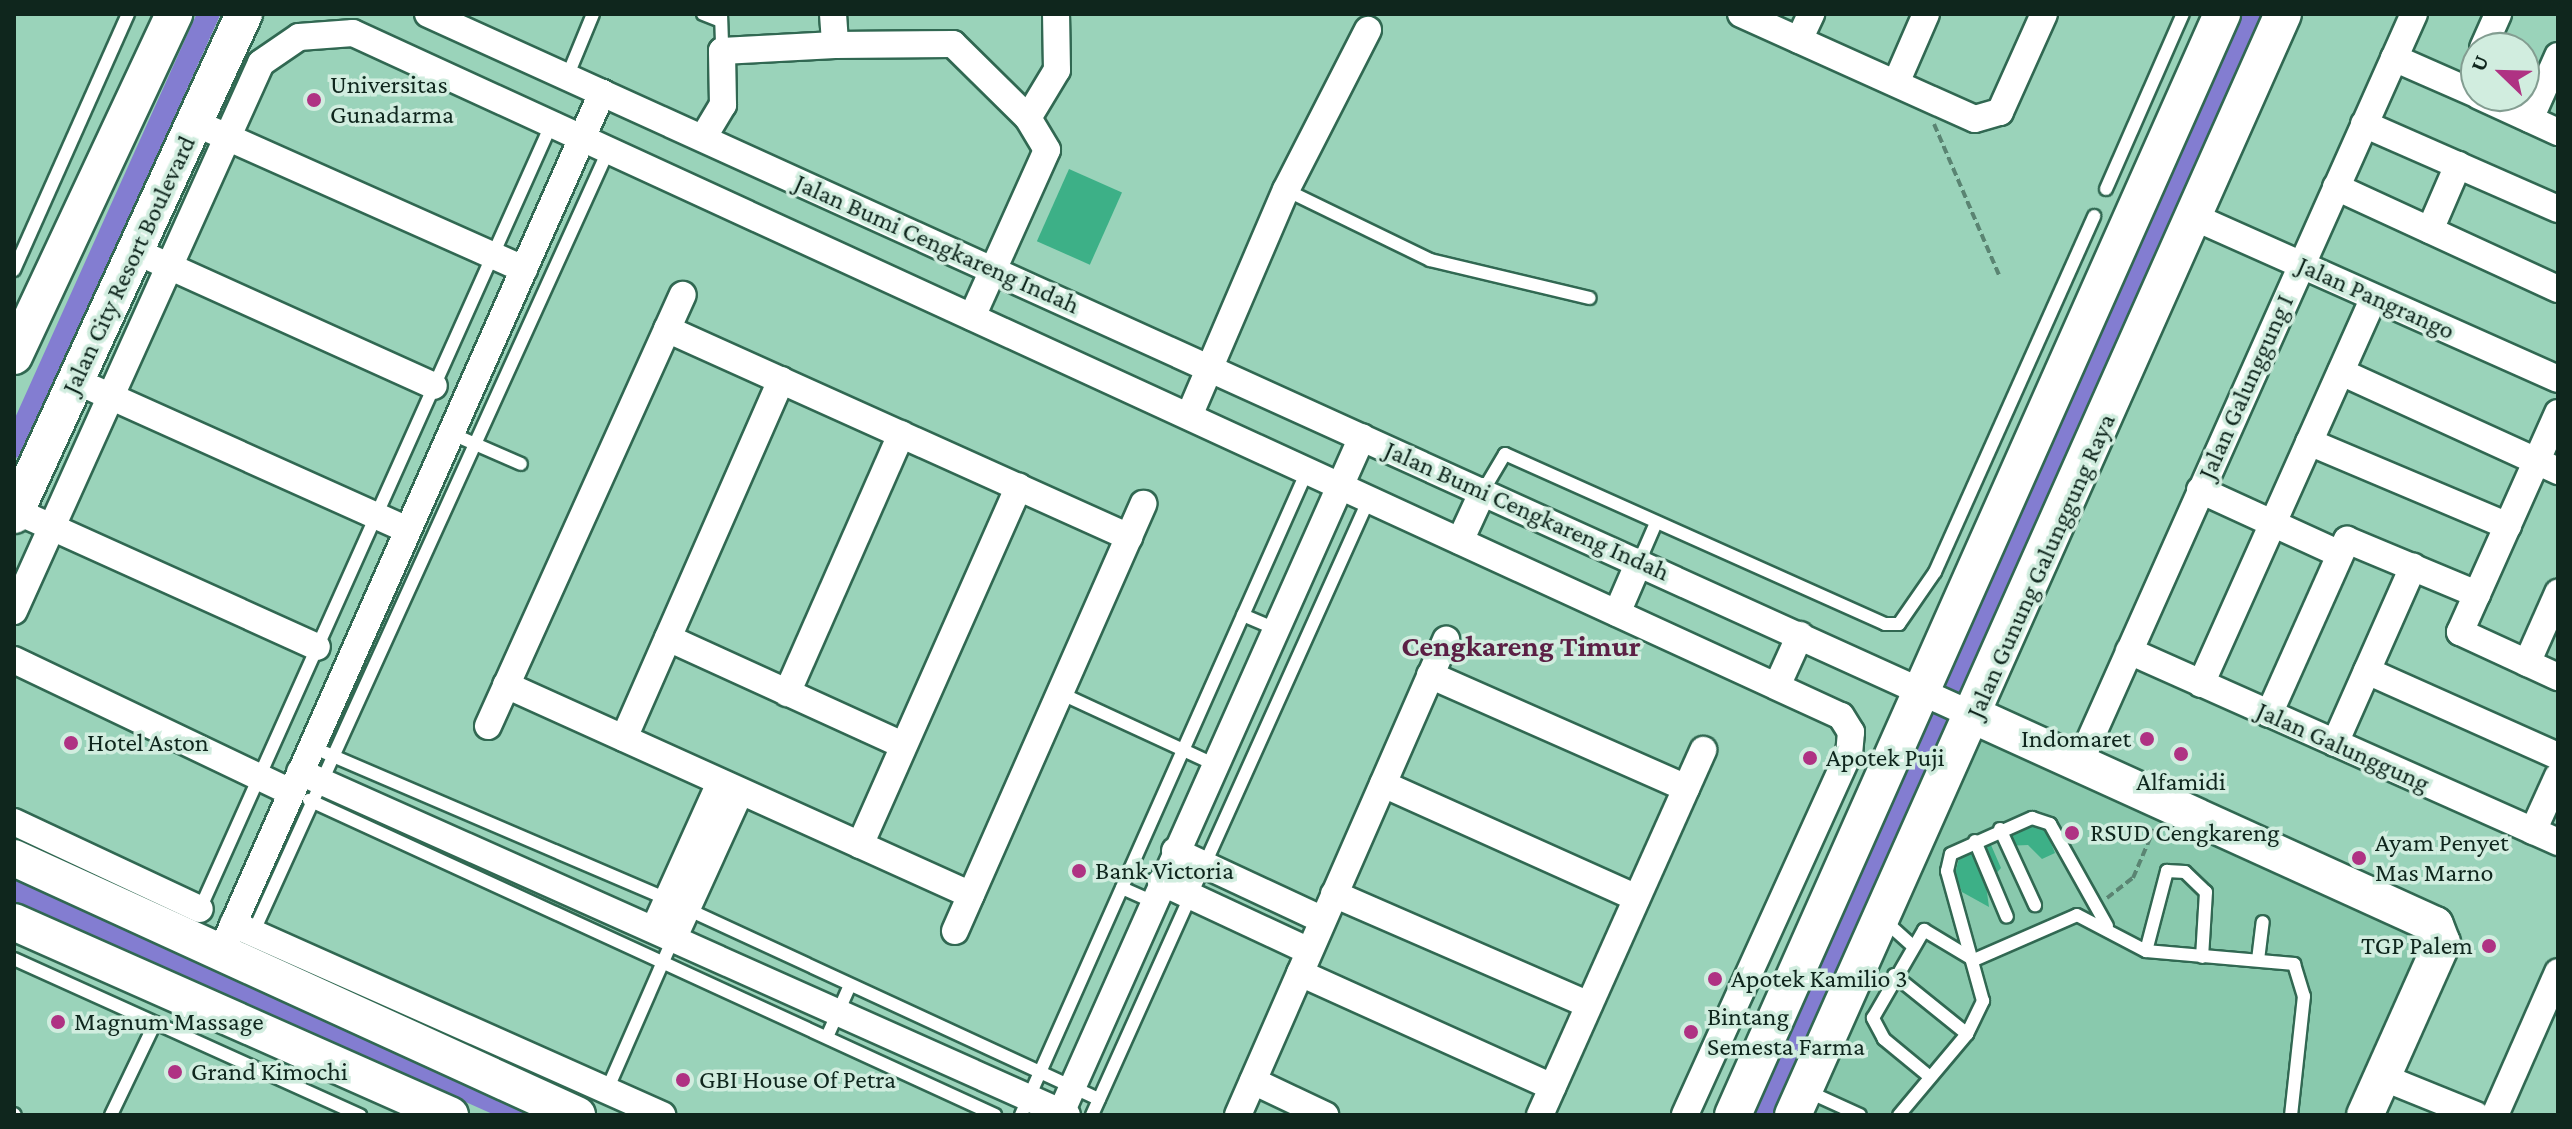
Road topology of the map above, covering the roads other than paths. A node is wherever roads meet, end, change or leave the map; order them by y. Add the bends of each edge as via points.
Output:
1 (128, 14) edge
2 (174, 14) edge
3 (244, 14) edge
4 (428, 14) edge
5 (593, 14) edge
6 (703, 14) edge
7 (833, 14) edge
8 (1056, 14) edge
9 (1741, 14) edge
10 (1811, 14) edge
11 (1926, 14) edge
12 (2044, 14) edge
13 (2183, 14) edge
14 (2222, 14) edge
15 (2283, 14) edge
16 (2414, 14) edge
17 (721, 18) edge
18 (1368, 30) dead end
19 (1799, 40) junction
20 (835, 45) junction
21 (722, 51) junction
22 (2558, 56) edge
23 (2394, 58) junction
24 (572, 65) dead end
25 (2460, 87) edge
26 (1907, 88) junction
27 (602, 93) junction
28 (2515, 112) edge
29 (1028, 118) junction
30 (2530, 119) junction
31 (552, 123) junction
32 (2364, 124) junction
33 (210, 129) junction
34 (2558, 132) edge
35 (583, 138) junction
36 (703, 138) junction
37 (609, 149) junction
38 (2458, 165) junction
39 (2336, 187) junction
40 (2106, 189) dead end
41 (1286, 190) junction
42 (2558, 209) edge
43 (2094, 216) dead end
44 (2194, 217) junction
45 (2430, 230) junction
46 (135, 251) junction
47 (493, 255) junction
48 (2301, 264) junction
49 (168, 265) junction
50 (524, 269) junction
51 (992, 269) junction
52 (14, 270) edge
53 (2558, 289) edge
54 (683, 295) dead end
55 (1590, 298) dead end
56 (2374, 298) junction
57 (508, 306) junction
58 (533, 317) junction
59 (972, 317) junction
60 (2045, 326) junction
61 (667, 329) junction
62 (18, 339) edge
63 (2077, 344) junction
64 (1211, 368) junction
65 (2341, 372) junction
66 (2558, 379) edge
67 (781, 380) junction
68 (75, 381) junction
69 (434, 386) junction
70 (110, 396) junction
71 (2558, 413) edge
72 (1189, 416) junction
73 (901, 434) junction
74 (1362, 437) junction
75 (464, 439) junction
76 (2309, 442) junction
77 (521, 464) dead end
78 (2547, 466) edge
79 (1307, 471) junction
80 (1340, 486) junction
81 (1019, 487) junction
82 (2200, 490) junction
83 (1483, 491) junction
84 (1369, 499) junction
85 (1143, 504) dead end
86 (15, 513) edge
87 (376, 516) junction
88 (2273, 523) junction
89 (1655, 525) junction
90 (2508, 526) junction
91 (51, 527) junction
92 (408, 530) junction
93 (1129, 537) junction
94 (1460, 541) junction
95 (2344, 547) junction
96 (1639, 562) junction
97 (2413, 567) junction
98 (1935, 572) junction
99 (397, 587) junction
100 (1970, 587) junction
101 (2558, 593) edge
102 (2477, 594) junction
103 (14, 611) edge
104 (1617, 613) junction
105 (1243, 615) junction
106 (1276, 629) junction
107 (1800, 635) junction
108 (668, 638) junction
109 (1446, 640) dead end
110 (317, 647) junction
111 (2129, 651) junction
112 (14, 660) edge
113 (2527, 663) junction
114 (2367, 671) junction
115 (1255, 675) junction
116 (1430, 675) junction
117 (2558, 677) edge
118 (2201, 684) junction
119 (506, 685) junction
120 (1777, 686) junction
121 (1284, 690) junction
122 (787, 693) junction
123 (1060, 693) junction
124 (1929, 694) junction
125 (1970, 713) junction
126 (2269, 714) junction
127 (488, 726) dead end
128 (624, 738) junction
129 (2335, 743) junction
130 (903, 745) junction
131 (1183, 750) junction
132 (1703, 750) dead end
133 (323, 751) junction
134 (2558, 756) edge
135 (2080, 762) junction
136 (1214, 764) junction
137 (2558, 776) edge
138 (259, 777) junction
139 (1383, 784) junction
140 (306, 787) junction
141 (730, 787) junction
142 (1686, 788) junction
143 (1819, 819) junction
144 (14, 822) edge
145 (2000, 829) junction
146 (2533, 831) junction
147 (1859, 837) junction
148 (1975, 841) junction
149 (2558, 842) edge
150 (860, 845) junction
151 (1175, 851) junction
152 (14, 858) edge
153 (1205, 865) junction
154 (1122, 888) junction
155 (1157, 892) junction
156 (1334, 894) junction
157 (971, 895) junction
158 (1191, 896) junction
159 (1637, 898) junction
160 (677, 904) junction
161 (2035, 905) dead end
162 (2007, 917) dead end
163 (1883, 919) junction
164 (1323, 920) junction
165 (14, 922) edge
166 (2263, 922) dead end
167 (194, 923) junction
168 (2107, 926) junction
169 (955, 931) dead end
170 (236, 936) junction
171 (664, 942) junction
172 (1912, 945) junction
173 (2146, 951) junction
174 (2202, 957) junction
175 (14, 959) edge
176 (1974, 960) junction
177 (2258, 960) junction
178 (1305, 962) junction
179 (2558, 972) edge
180 (1894, 975) junction
181 (850, 985) junction
182 (1589, 1005) junction
183 (838, 1011) junction
184 (408, 1019) junction
185 (155, 1023) junction
186 (1967, 1034) junction
187 (827, 1037) junction
188 (1040, 1072) junction
189 (1930, 1077) junction
190 (2382, 1077) junction
191 (1253, 1081) junction
192 (1072, 1087) junction
193 (1553, 1087) junction
194 (1099, 1099) junction
195 (619, 1102) edge
196 (1799, 1102) edge
197 (1025, 1106) edge
198 (357, 1114) edge
199 (1062, 1114) edge
200 (111, 1115) edge
201 (450, 1115) edge
202 (577, 1115) edge
203 (662, 1115) edge
204 (995, 1115) edge
205 (1092, 1115) edge
206 (1238, 1115) edge
207 (1325, 1115) edge
208 (1540, 1115) edge
209 (1685, 1115) edge
210 (1733, 1115) edge
211 (1860, 1115) edge
212 (1899, 1115) edge
213 (2291, 1115) edge
214 (2365, 1115) edge
215 (2476, 1115) edge
216 (2495, 1115) edge

1 - 52 lane
2 - 62 street
3 - 33 street, Jalan City Resort Boulevard
4 - 27 street, Jalan Bumi Cengkareng Indah
5 - 24 lane
6 - 17 lane
7 - 20 street
8 - 29 street via 1057,70
9 - 19 street
10 - 19 street
11 - 26 street
12 - 26 street via 2007,101 1992,117 1975,119
13 - 40 lane
14 - 63 street
15 - 44 street, Jalan Gunung Galunggung Raya
16 - 23 street, Jalan Galunggung I
17 - 21 lane
18 - 41 street
19 - 26 street
20 - 21 street
20 - 29 street via 953,44
21 - 36 street via 723,105
22 - 30 street
23 - 25 street
23 - 32 street, Jalan Galunggung I
27 - 35 street
27 - 36 street, Jalan Bumi Cengkareng Indah
28 - 30 street
29 - 51 street via 1047,150
30 - 34 street
31 - 33 street via 369,39 327,30 278,47
31 - 35 street
31 - 47 lane
32 - 38 street
32 - 39 street, Jalan Galunggung I
33 - 46 street, Jalan City Resort Boulevard
33 - 47 street
33 - 49 street
35 - 37 street
35 - 50 street
36 - 51 street, Jalan Bumi Cengkareng Indah
37 - 58 lane
37 - 59 street
38 - 42 street
38 - 45 street
39 - 45 street
39 - 48 street, Jalan Galunggung I
41 - 55 lane via 1430,260
41 - 64 street
43 - 60 lane
44 - 48 street, Jalan Pangrango
44 - 125 street, Jalan Gunung Galunggung Raya
45 - 53 street
46 - 49 street
46 - 68 street, Jalan City Resort Boulevard
47 - 50 street
47 - 69 lane
48 - 56 street, Jalan Pangrango
48 - 82 street, Jalan Galunggung I
49 - 69 street
49 - 70 street
50 - 57 street
51 - 59 street
51 - 64 street, Jalan Bumi Cengkareng Indah
54 - 61 street
56 - 65 street
56 - 66 street, Jalan Pangrango
57 - 58 lane
57 - 75 street
58 - 75 lane
59 - 72 street
60 - 63 lane
60 - 98 lane
61 - 67 street
61 - 119 street
63 - 100 street
64 - 72 street
64 - 74 street, Jalan Bumi Cengkareng Indah
65 - 76 street
65 - 78 street
67 - 73 street
67 - 108 street
68 - 70 street
68 - 86 street, Jalan City Resort Boulevard
69 - 87 lane
70 - 87 street
70 - 91 street
71 - 78 street
72 - 79 street
73 - 81 street
73 - 122 street
74 - 80 street
74 - 83 street, Jalan Bumi Cengkareng Indah
75 - 77 lane
75 - 92 street
75 - 99 lane
76 - 88 street
76 - 90 street
78 - 90 street
79 - 80 street
79 - 105 lane
80 - 84 street
80 - 106 street
81 - 93 street
81 - 130 street
82 - 88 street
82 - 111 street, Jalan Galunggung I
83 - 89 lane via 1505,454
83 - 94 street
83 - 96 street, Jalan Bumi Cengkareng Indah
84 - 94 street
84 - 121 lane
85 - 93 street
86 - 91 street
87 - 92 street
87 - 110 lane
88 - 95 street
88 - 118 street
89 - 96 lane
89 - 98 lane via 1885,624 1907,618
90 - 102 street
91 - 103 street
91 - 110 street
92 - 99 street
93 - 123 street
94 - 104 street
95 - 97 street
95 - 126 street
96 - 104 street
96 - 107 street, Jalan Bumi Cengkareng Indah
97 - 102 street
97 - 114 street
98 - 100 lane
99 - 133 street
100 - 124 street
101 - 113 street
102 - 113 street via 2460,632
104 - 120 street
105 - 106 lane
105 - 131 lane
106 - 115 street
107 - 120 street
107 - 124 street, Jalan Bumi Cengkareng Indah
108 - 122 street
108 - 128 street
109 - 116 street
110 - 138 lane
111 - 118 street, Jalan Galunggung
111 - 135 street, Jalan Galunggung I
112 - 138 street
113 - 117 street
114 - 129 street
114 - 134 street
115 - 121 lane
115 - 136 street
116 - 139 street
116 - 142 street
118 - 126 street, Jalan Galunggung
119 - 127 street
119 - 128 street
120 - 143 street via 1841,716 1851,732 1849,753
121 - 153 lane
122 - 130 street
123 - 131 lane
123 - 157 street
124 - 125 street, Jalan Bumi Cengkareng Indah
124 - 147 street
125 - 135 street, Jalan Bumi Cengkareng Indah
125 - 163 street, Jalan Gunung Galunggung Raya
126 - 129 street, Jalan Galunggung
128 - 141 street
129 - 146 street, Jalan Galunggung
130 - 150 street
131 - 136 lane
131 - 154 lane
132 - 142 street
133 - 140 street
133 - 160 lane
135 - 190 street, Jalan Bumi Cengkareng Indah via 2435,925 2442,943
136 - 151 street
137 - 146 street
138 - 140 street
138 - 167 lane
139 - 156 street
139 - 159 street
140 - 170 street
140 - 171 street
141 - 150 street
141 - 160 street
142 - 159 street
143 - 147 street
143 - 209 street
144 - 167 street
145 - 148 lane
145 - 161 lane
145 - 168 lane via 2032,818 2050,824
146 - 149 street, Jalan Galunggung
147 - 210 street
148 - 162 lane
148 - 176 lane via 1951,854 1947,871
150 - 157 street
151 - 153 street
151 - 155 street
152 - 167 street
153 - 158 lane
153 - 164 street
154 - 155 lane
154 - 188 lane
155 - 158 street
155 - 192 street
156 - 164 street
156 - 182 street
157 - 169 street
158 - 178 street
158 - 194 lane
159 - 182 street
160 - 171 street
160 - 181 lane
163 - 172 lane
163 - 196 street, Jalan Gunung Galunggung Raya
164 - 178 street
165 - 201 street
166 - 177 lane
167 - 170 street
168 - 173 lane
168 - 176 lane via 2077,915
170 - 184 street
171 - 183 street
171 - 187 lane
171 - 195 lane
172 - 176 lane via 1924,930
172 - 180 lane
173 - 174 lane
173 - 174 lane via 2167,871 2185,872 2206,892
174 - 177 lane
175 - 185 lane
176 - 186 lane via 1983,1001
177 - 213 lane via 2294,964 2304,996
178 - 191 street
178 - 193 street
179 - 216 street
180 - 186 lane
180 - 189 lane via 1873,1018 1884,1039
181 - 183 lane
181 - 188 lane
182 - 193 street
183 - 187 lane
183 - 197 street
184 - 195 street
184 - 202 street
185 - 198 lane
185 - 200 lane
186 - 189 lane
187 - 204 lane
188 - 192 lane
188 - 197 lane
189 - 212 lane
190 - 214 street, Jalan Bumi Cengkareng Indah
190 - 215 street
191 - 206 street
191 - 207 street
192 - 194 lane
192 - 199 street
193 - 208 street
194 - 205 lane
195 - 203 street
196 - 211 lane
197 - 199 street

